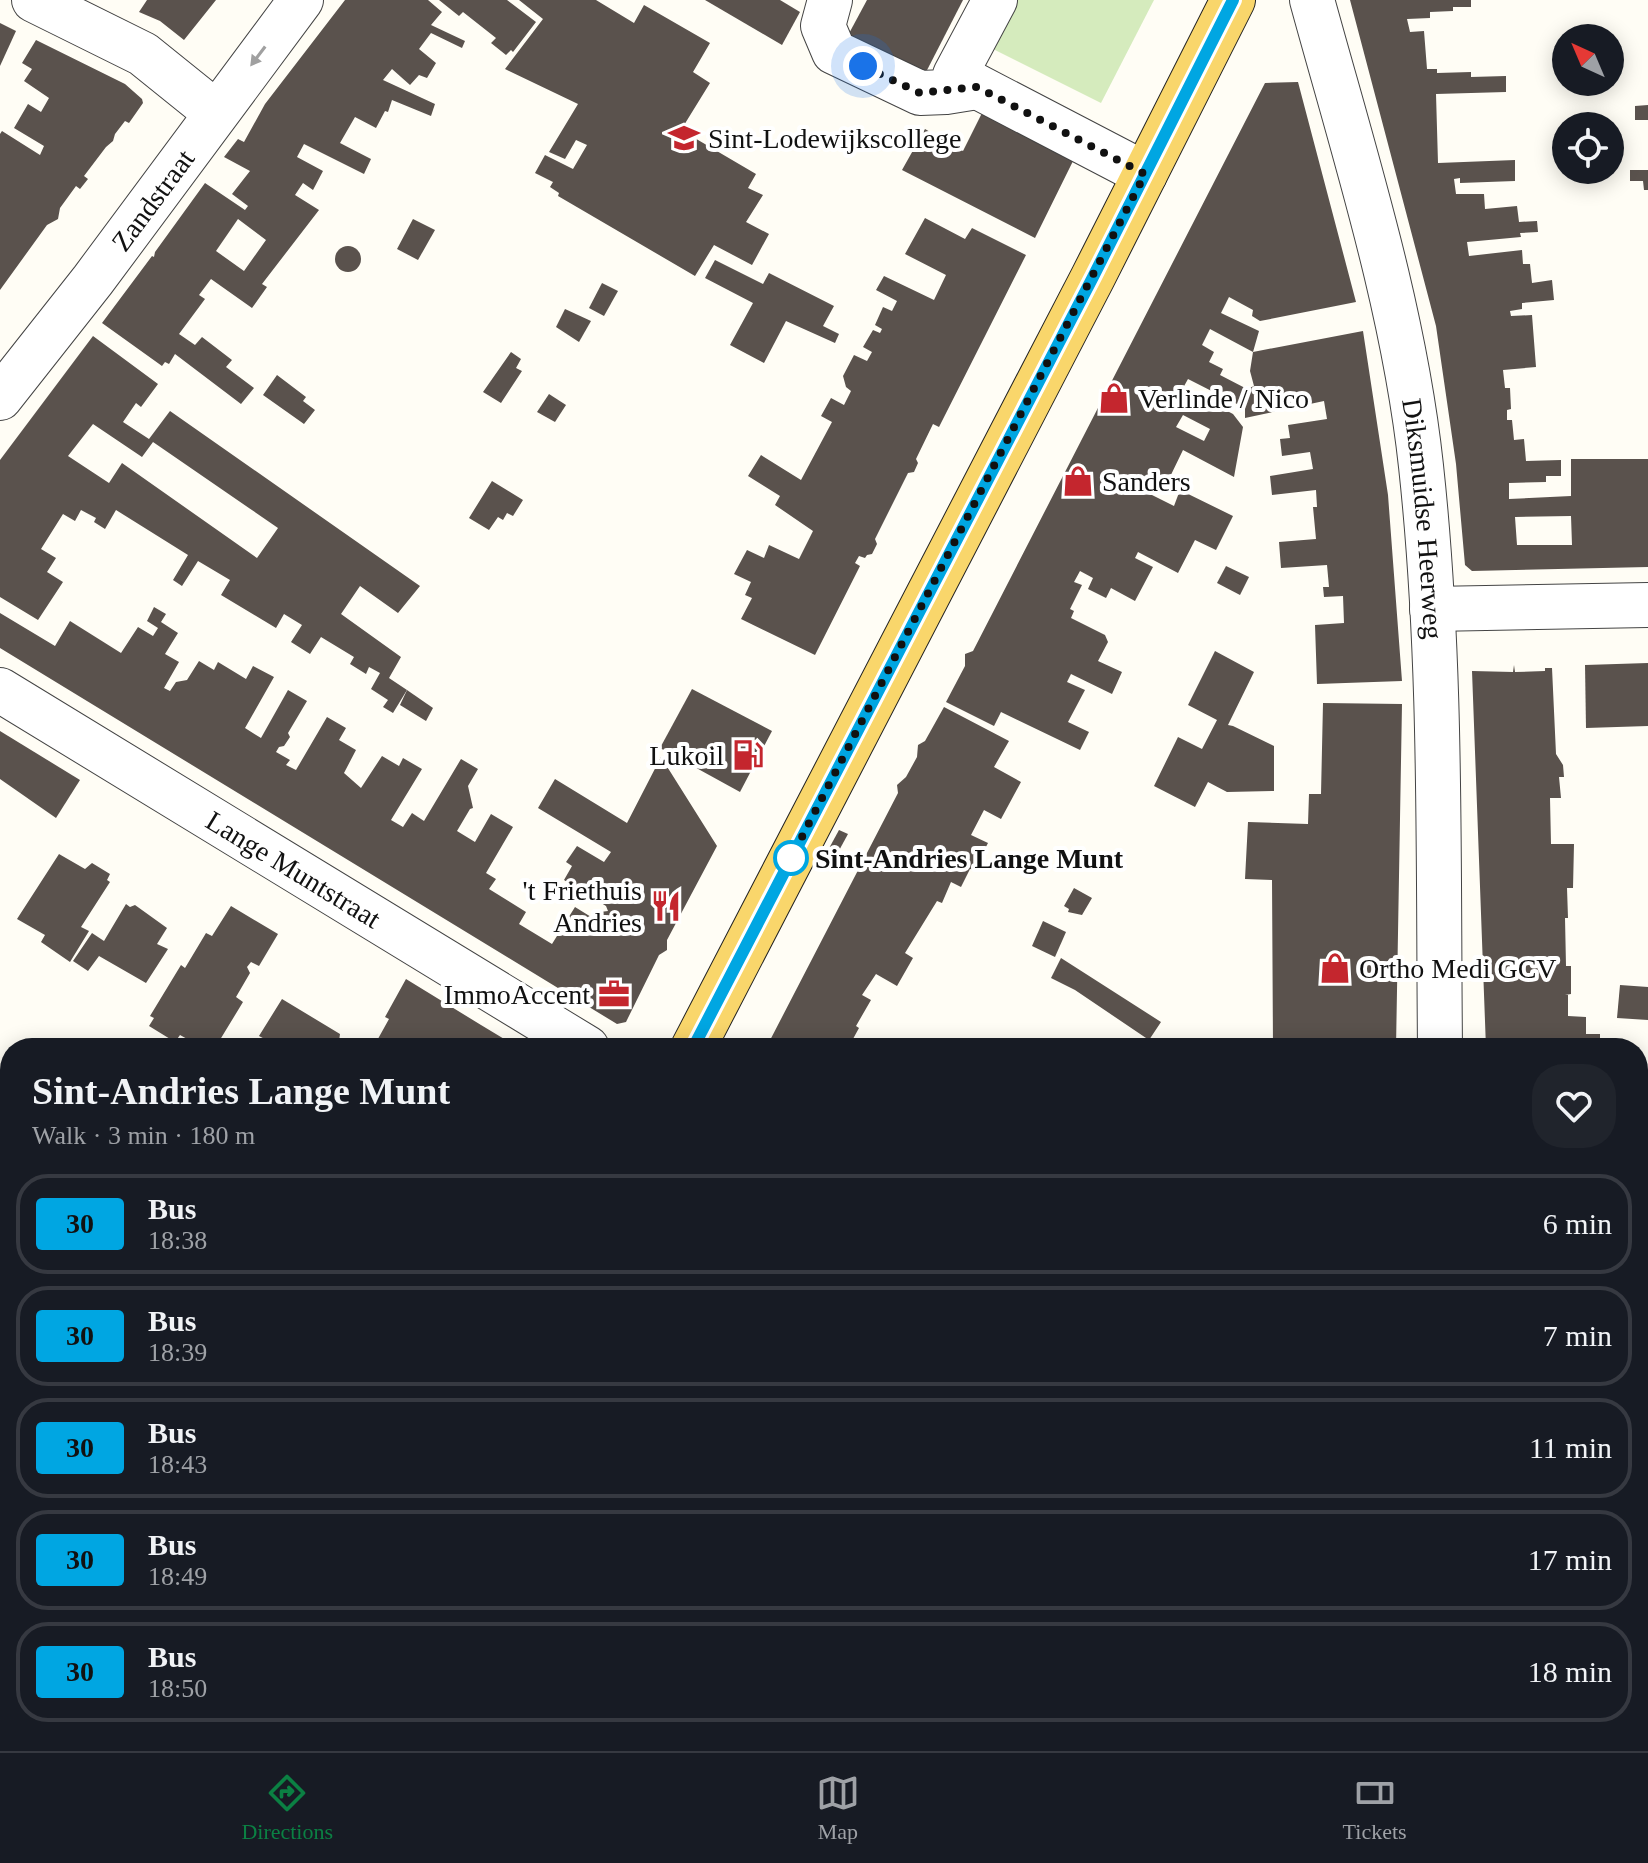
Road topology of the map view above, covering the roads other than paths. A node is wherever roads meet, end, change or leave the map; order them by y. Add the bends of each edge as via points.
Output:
1 (34, 0) edge
2 (301, 0) edge
3 (830, 0) edge
4 (995, 0) edge
5 (1233, 0) edge
6 (1312, 0) edge
7 (977, 87) junction
8 (215, 112) junction
9 (1145, 174) junction
10 (0, 398) edge
11 (1648, 605) edge
12 (1432, 609) junction
13 (0, 690) edge
14 (571, 1038) edge
15 (698, 1038) edge
16 (1440, 1038) edge

1 - 8 street via 143,54
2 -> 8 street, Zandstraat
3 - 7 street via 823,26 834,52 920,93
4 - 7 street via 955,75
5 - 9 main road
6 - 12 street, Diksmuidse Heerweg via 1405,368 1421,465
7 - 9 street
8 - 10 street, Zandstraat
9 - 15 main road
11 - 12 street
12 - 16 street, Diksmuidse Heerweg
13 - 14 street, Lange Muntstraat

